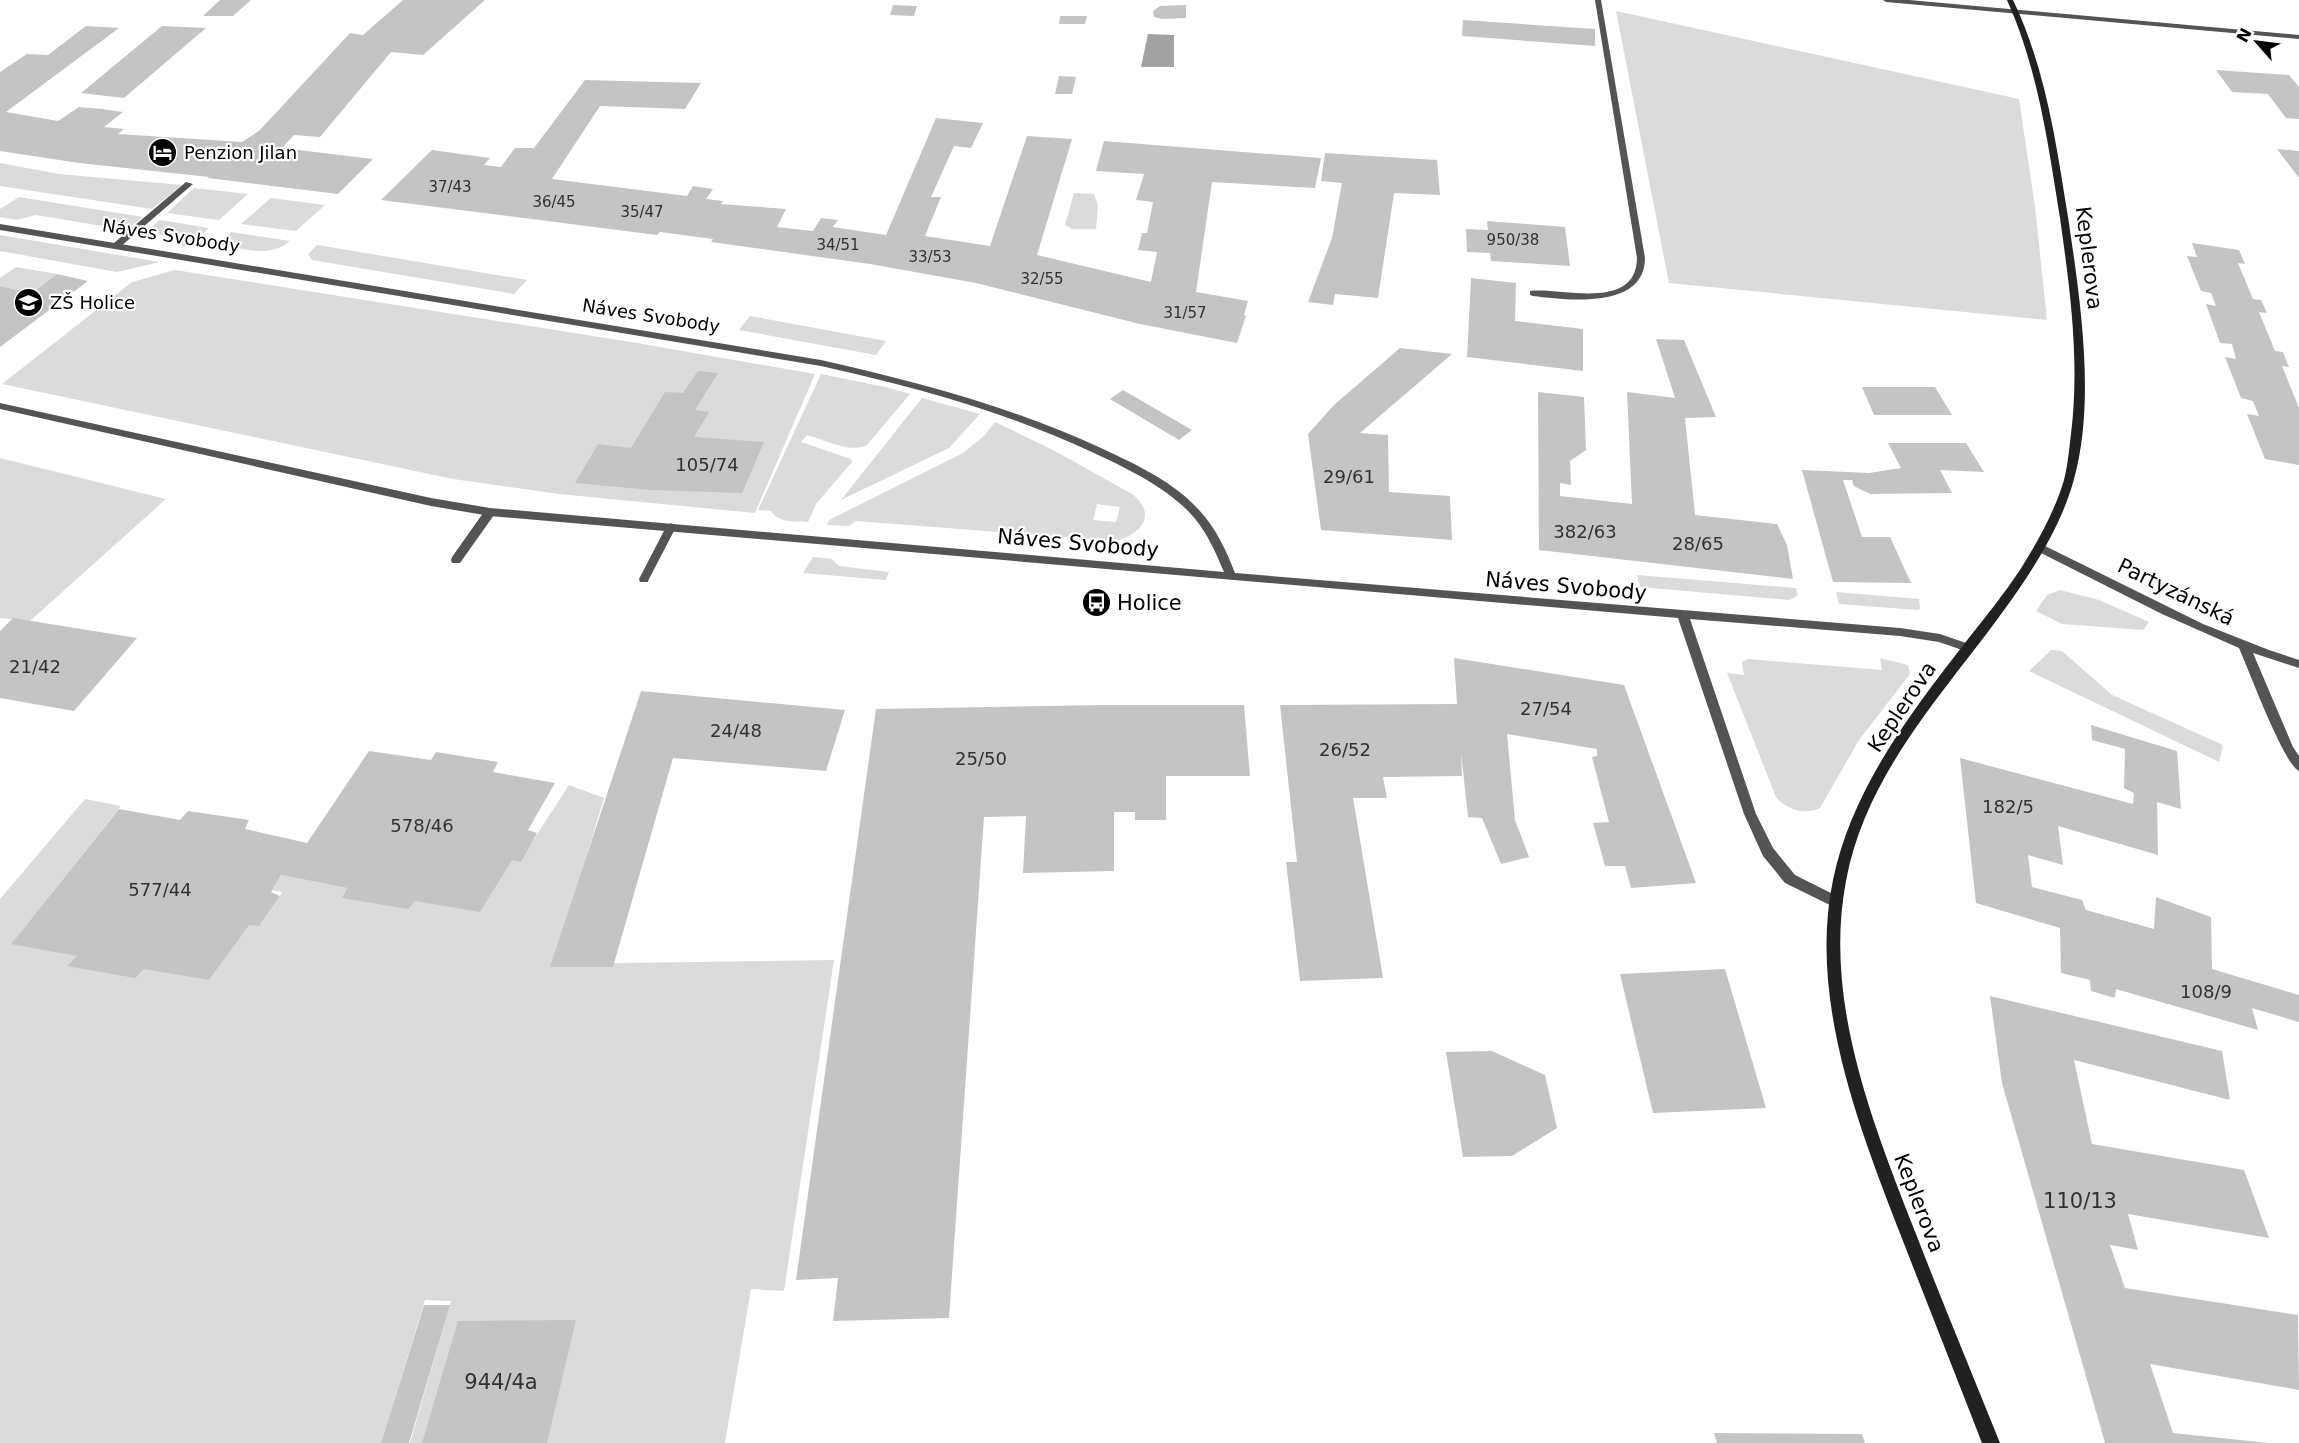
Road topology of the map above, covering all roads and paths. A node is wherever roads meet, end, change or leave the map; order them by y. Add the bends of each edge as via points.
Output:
1 (1598, 0) edge
2 (1886, 0) edge
3 (2010, 0) edge
4 (2017, 12) junction
5 (2299, 38) edge
6 (189, 184) dead end
7 (0, 227) edge
8 (117, 245) junction
9 (1533, 293) dead end
10 (0, 406) edge
11 (490, 512) junction
12 (671, 527) junction
13 (2039, 547) junction
14 (456, 560) dead end
15 (1231, 576) junction
16 (644, 579) dead end
17 (1683, 616) junction
18 (2244, 646) junction
19 (1968, 648) junction
20 (2299, 664) edge
21 (2299, 766) edge
22 (1836, 902) junction
23 (1991, 1443) edge

1 - 9 street via 1641,258 1639,273 1607,296
2 - 4 street
3 - 4 main road, Keplerova
4 - 5 street
4 - 13 main road, Keplerova via 2038,72 2050,131 2072,273 2081,378 2069,480
6 - 8 street
7 - 8 street, Náves Svobody
8 - 15 street, Náves Svobody via 821,363 924,386 1068,435 1148,475 1184,501 1203,521
10 - 11 street, Náves Svobody
11 - 12 street, Náves Svobody
11 - 14 street
12 - 15 street, Náves Svobody
12 - 16 street
13 - 18 street, Partyzánská
13 - 19 main road, Keplerova
15 - 17 street, Náves Svobody
17 - 19 street, Náves Svobody via 1900,632 1940,638
17 - 22 street via 1750,814 1768,852 1790,879
18 - 20 street, Partyzánská
18 - 21 street
19 - 22 main road, Keplerova via 1910,729 1865,805 1845,855
22 - 23 main road, Keplerova via 1834,968 1852,1070 1882,1168

